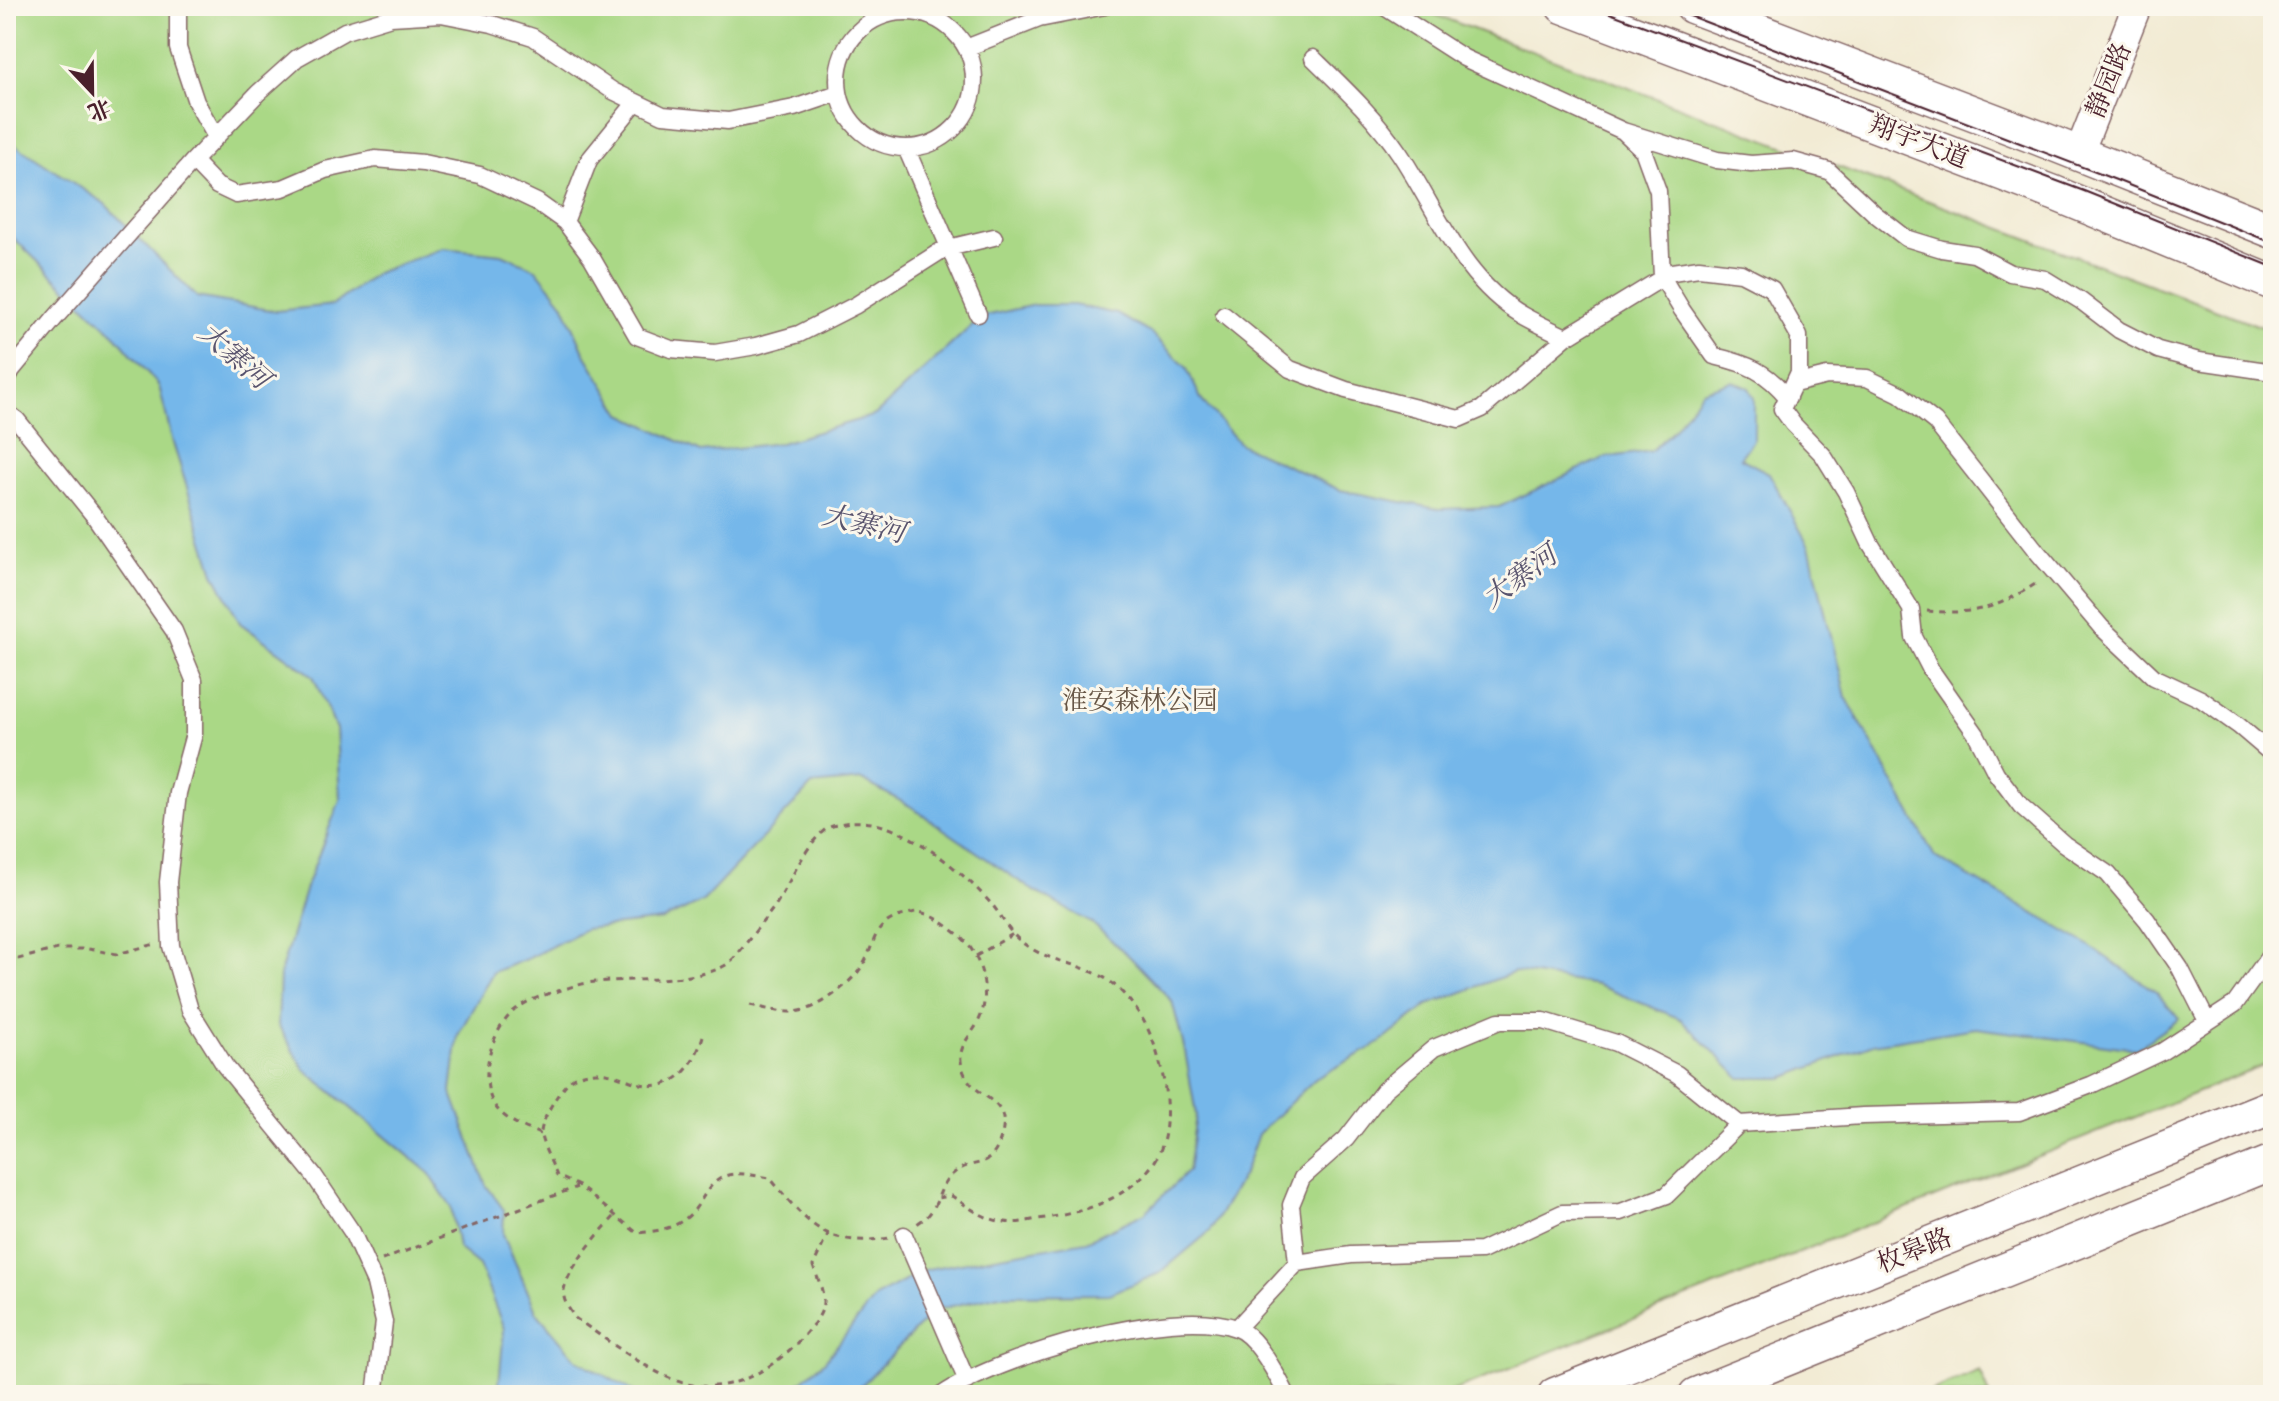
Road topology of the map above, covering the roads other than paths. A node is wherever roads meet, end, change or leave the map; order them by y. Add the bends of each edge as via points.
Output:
1 (178, 6) edge
2 (1105, 6) edge
3 (1383, 6) edge
4 (1563, 6) edge
5 (1692, 6) edge
6 (2137, 6) edge
7 (876, 12) edge
8 (966, 48) junction
9 (1313, 58) dead end
10 (838, 93) junction
11 (636, 102) junction
12 (1623, 131) junction
13 (216, 137) junction
14 (906, 148) junction
15 (2079, 153) junction
16 (193, 161) junction
17 (565, 222) junction
18 (2273, 231) edge
19 (994, 237) dead end
20 (949, 248) junction
21 (1662, 277) junction
22 (2273, 283) edge
23 (978, 314) dead end
24 (1224, 315) dead end
25 (1566, 337) junction
26 (2273, 372) edge
27 (6, 381) edge
28 (1791, 391) junction
29 (6, 412) edge
30 (2273, 755) edge
31 (2273, 951) edge
32 (2207, 1021) junction
33 (2273, 1106) edge
34 (1739, 1124) junction
35 (2273, 1162) edge
36 (904, 1235) road end
37 (1297, 1263) junction
38 (1237, 1328) junction
39 (967, 1381) junction
40 (375, 1395) edge
41 (942, 1395) edge
42 (1287, 1395) edge
43 (1555, 1395) edge
44 (1696, 1395) edge

1 - 13 street via 178,48 196,102
2 - 8 street via 1039,19
3 - 12 street via 1464,58
4 - 22 main road, 翔宇大道 via 2054,193
5 - 15 main road, 翔宇大道
6 - 15 street, 静园路
7 - 8 street via 922,13 943,22
7 - 10 street via 845,48
8 - 14 street via 975,80 960,122 943,138
9 - 25 street via 1399,153 1457,252 1488,287 1519,314
10 - 11 street via 728,121 663,115
10 - 14 street via 860,131 878,143
11 - 13 street via 533,37 441,14 391,17 345,31 297,58
11 - 17 street via 589,160
12 - 21 street via 1643,150 1658,191
12 - 26 street via 1717,160 1793,161 1829,171 1906,238 1974,254 2010,273 2045,279 2158,350
13 - 16 street
14 - 20 street
15 - 18 main road, 翔宇大道
16 - 17 street via 217,186 236,195 283,188 325,170 375,159 423,163 480,175
16 - 27 street
17 - 20 street via 637,336 671,349 715,353 799,334
19 - 20 street
20 - 23 street
21 - 25 street
21 - 28 street via 1714,356 1746,364
21 - 28 street via 1699,268 1741,273 1772,289 1799,336 1799,372
24 - 25 street via 1290,369 1346,390 1459,419 1482,409
28 - 30 street via 1827,376 1867,378 1900,394 1935,422 2101,627 2154,677 2201,699
28 - 32 street via 1782,409 1823,455 1846,492 1911,609 1914,637 1931,670 1996,773 2021,806 2108,874 2138,908 2180,968
29 - 40 street via 95,517 138,578 174,631 194,680 194,734 178,793 168,882 170,938 190,1010 225,1066 313,1174 367,1265 384,1322
31 - 32 street via 2235,1004
32 - 34 street via 2163,1051 2019,1112
33 - 43 main road, 枚皋路
34 - 37 street via 1667,1195 1621,1212 1562,1213 1481,1251 1351,1255
34 - 37 street via 1677,1074 1616,1043 1544,1021 1499,1021 1434,1048 1384,1090 1346,1139 1302,1178 1291,1205
35 - 44 main road, 枚皋路
36 - 39 street
37 - 38 street
38 - 39 street via 1200,1321 1132,1329 1018,1357
38 - 42 street via 1252,1338
39 - 41 street

